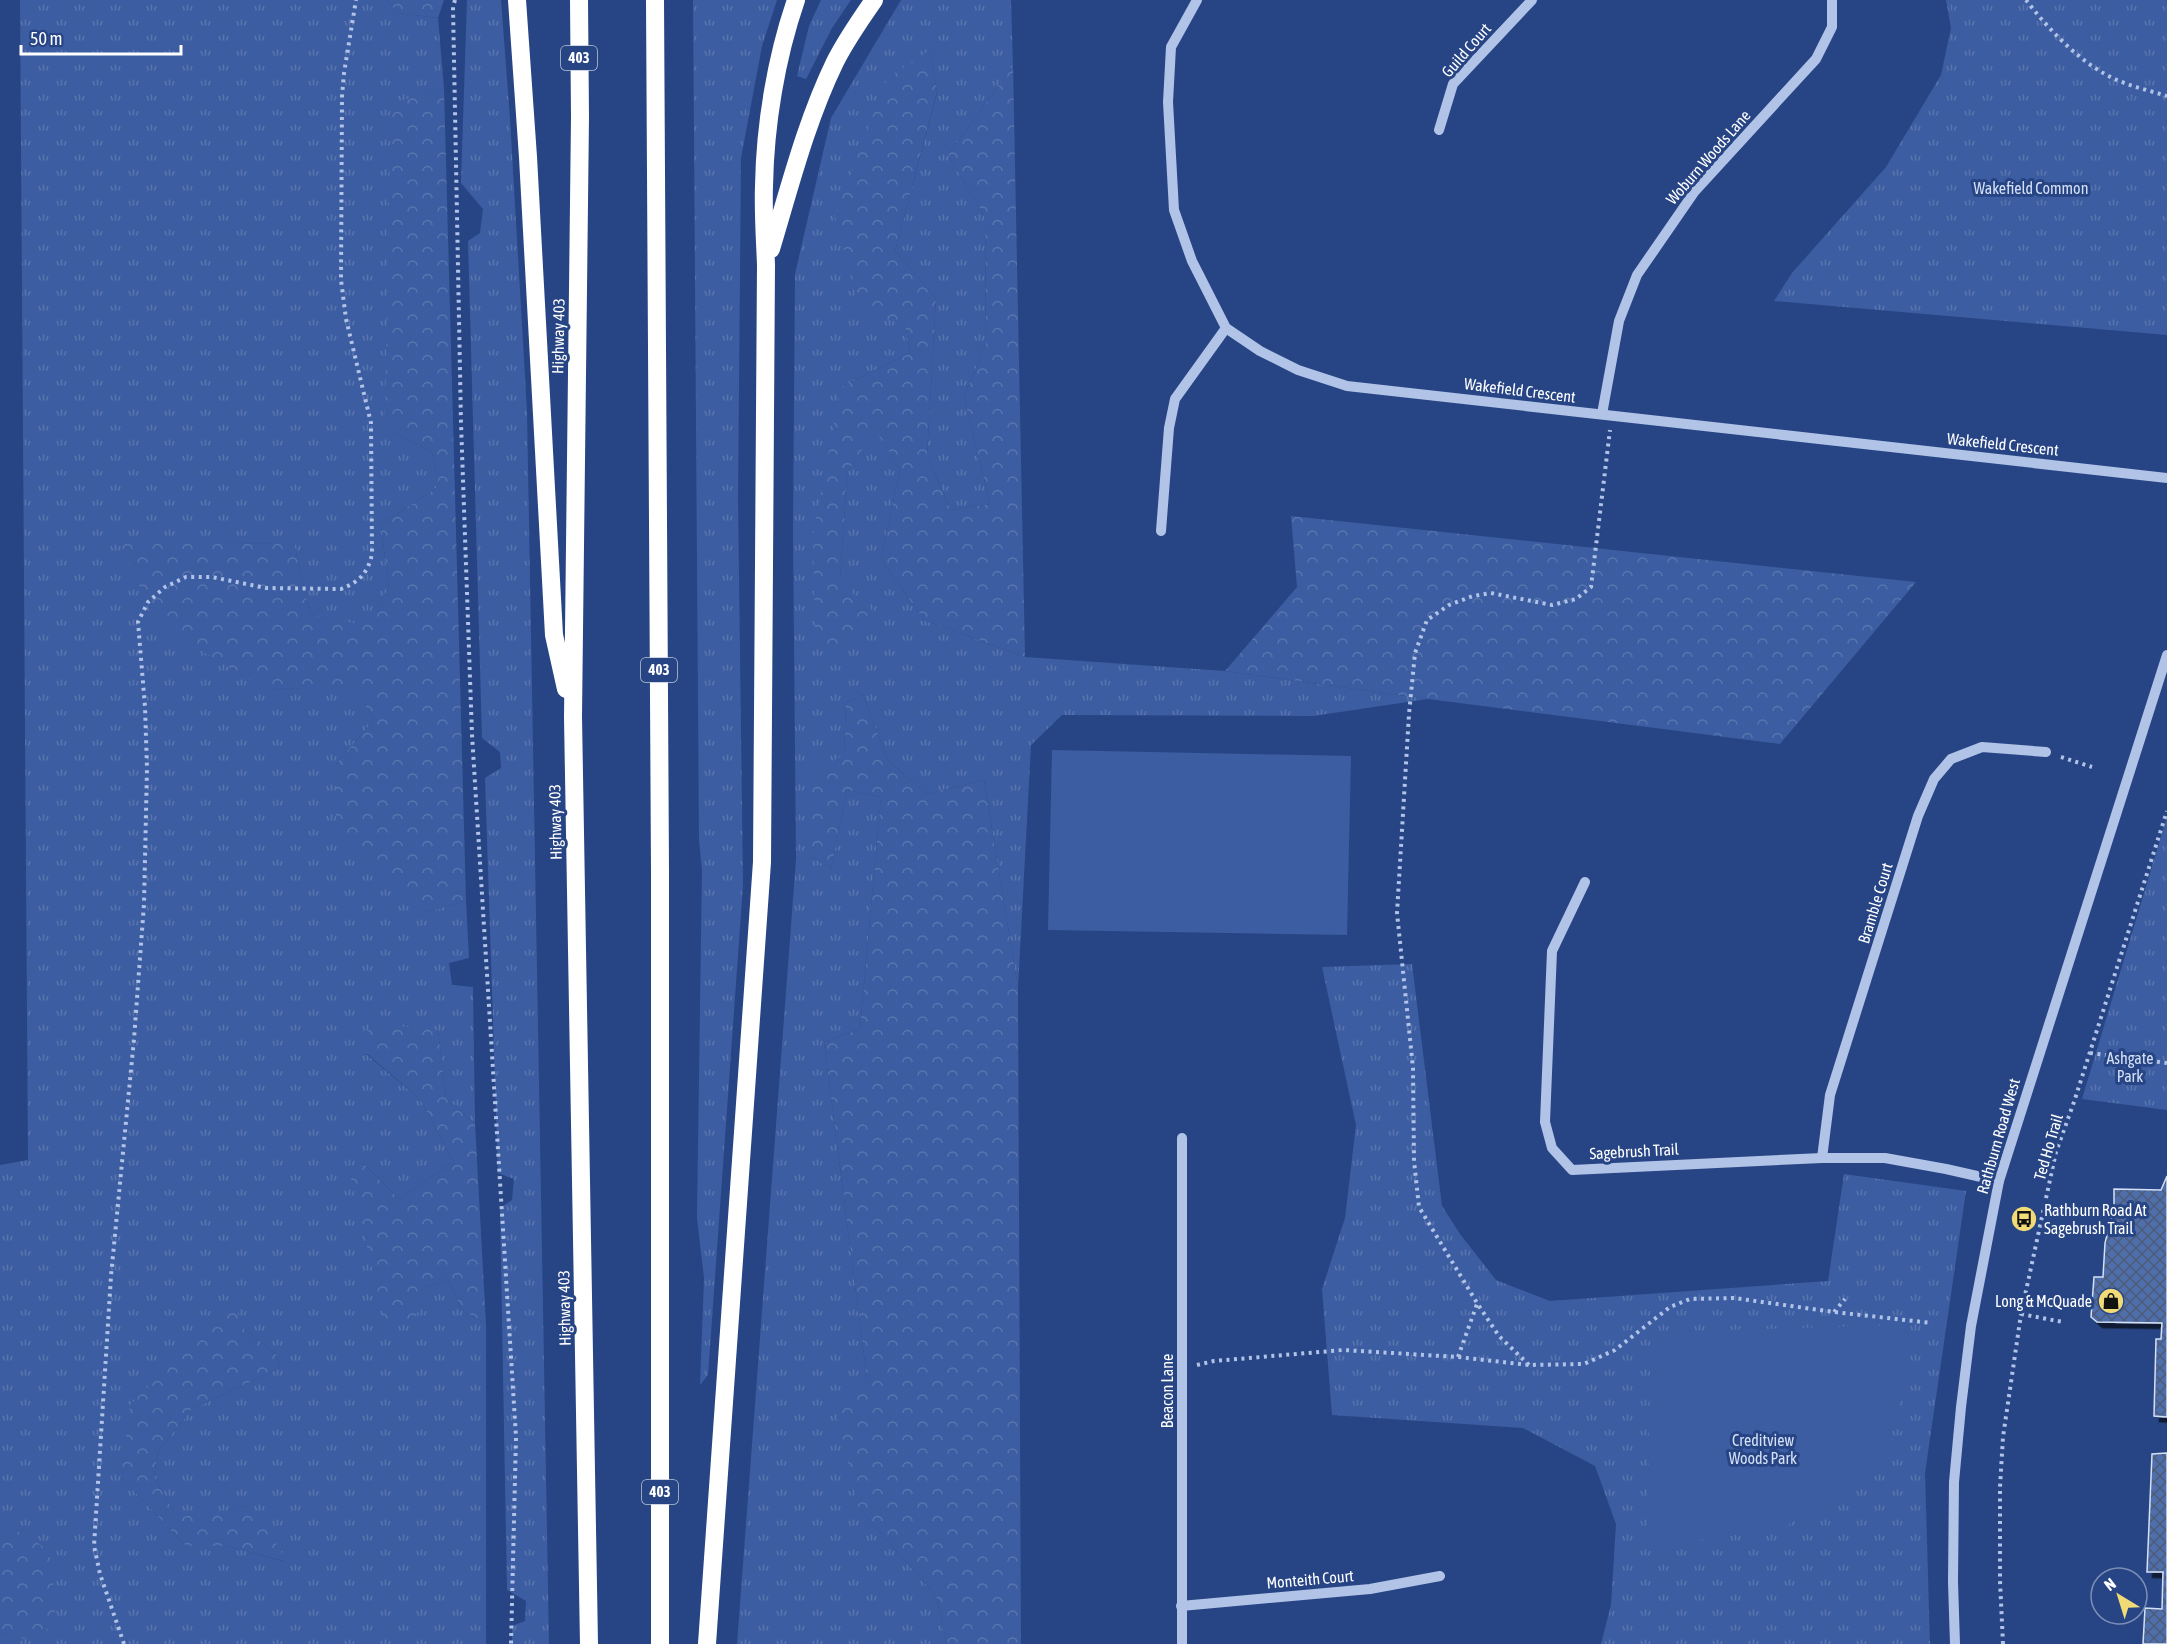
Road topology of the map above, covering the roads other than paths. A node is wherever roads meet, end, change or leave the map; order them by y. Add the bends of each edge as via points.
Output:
1 (517, 0) edge
2 (579, 0) edge
3 (655, 0) edge
4 (796, 0) edge
5 (874, 0) edge
6 (1197, 0) edge
7 (1532, 0) edge
8 (1832, 0) edge
9 (1439, 130) dead end
10 (766, 265) junction
11 (1226, 328) junction
12 (1607, 415) junction
13 (2167, 478) edge
14 (1161, 531) dead end
15 (2167, 655) edge
16 (573, 717) junction
17 (2046, 752) road end
18 (1585, 882) dead end
19 (1182, 1138) dead end
20 (1822, 1158) junction
21 (1999, 1181) junction
22 (1440, 1576) dead end
23 (1181, 1606) junction
24 (589, 1644) edge
25 (660, 1644) edge
26 (707, 1644) edge
27 (1182, 1644) edge
28 (1955, 1644) edge

1 - 16 highway via 554,635
2 - 16 highway, Highway 403 / 403
3 - 25 highway, 403
4 - 10 highway via 779,57 769,123 764,186
5 - 10 highway via 836,61 816,105
6 - 11 street, Wakefield Crescent via 1171,47 1168,102 1174,210 1192,261
7 - 9 street, Guild Court via 1453,84
8 - 12 street, Woburn Woods Lane via 1833,27 1816,59 1695,191 1637,275 1619,321
10 - 26 highway via 762,862
11 - 12 street, Wakefield Crescent via 1298,370 1347,386
11 - 14 street via 1175,399
12 - 13 street, Wakefield Crescent
15 - 21 street, Rathburn Road West
16 - 24 highway, Highway 403 / 403
17 - 20 street, Bramble Court via 1982,747 1951,759 1934,779 1918,816 1830,1095
18 - 20 street, Sagebrush Trail via 1552,951 1545,1122 1552,1148 1572,1170
19 - 23 street, Beacon Lane
20 - 21 street, Sagebrush Trail via 1885,1158
21 - 28 street, Rathburn Road West via 1971,1326 1960,1418 1954,1482
22 - 23 street, Monteith Court via 1370,1589
23 - 27 street, Beacon Lane

